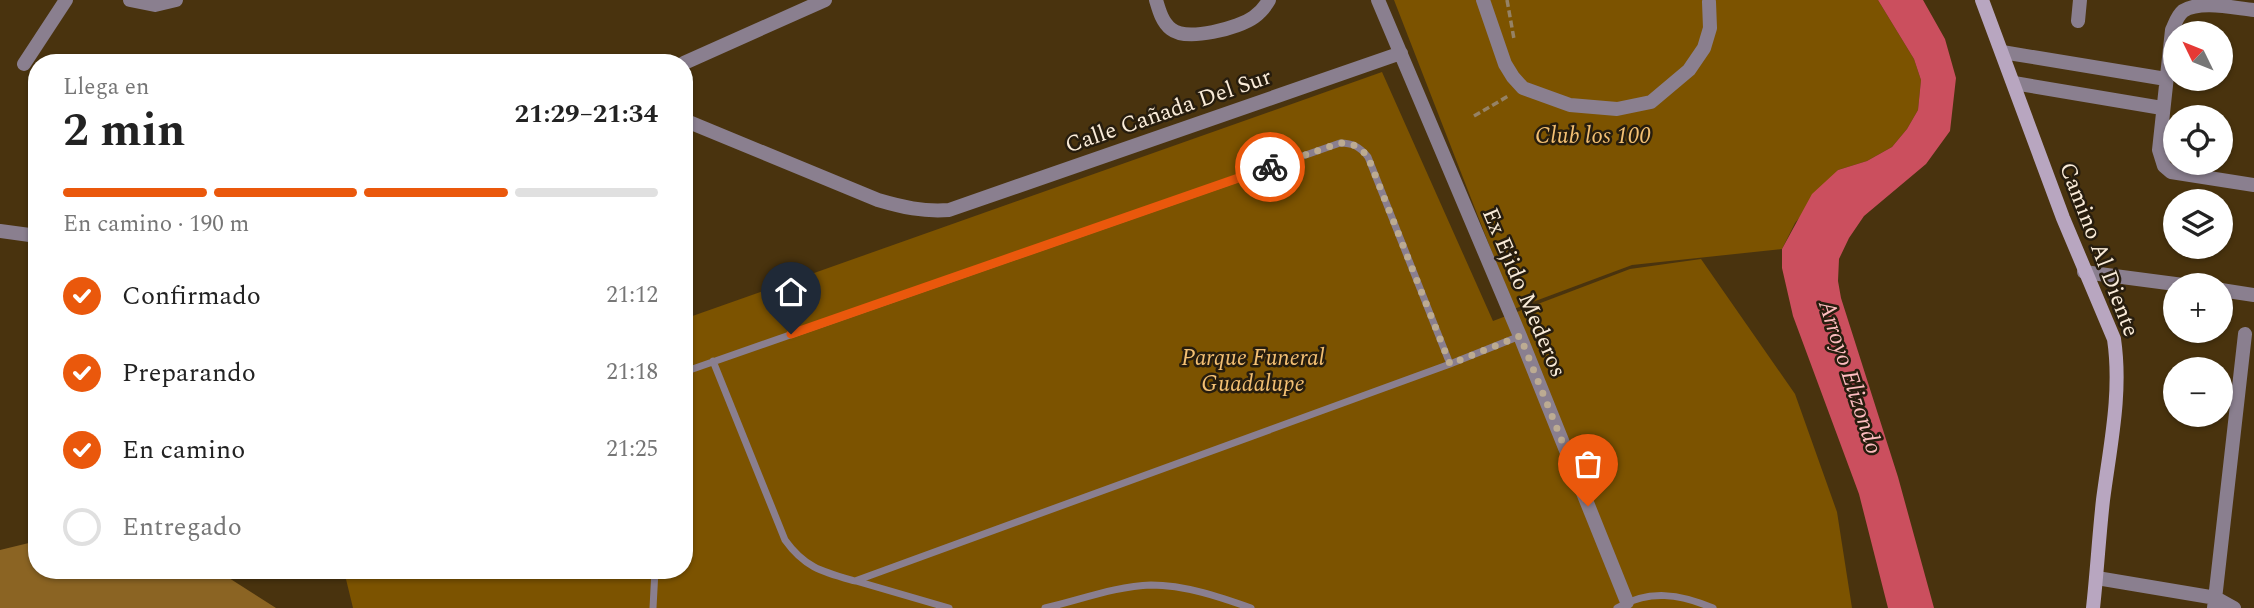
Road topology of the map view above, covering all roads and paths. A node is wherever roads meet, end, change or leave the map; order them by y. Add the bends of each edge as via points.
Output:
1 (65, 0) edge
2 (130, 0) edge
3 (177, 0) edge
4 (825, 0) edge
5 (1156, 0) edge
6 (1269, 0) edge
7 (1378, 0) edge
8 (1483, 0) edge
9 (1982, 0) edge
10 (2080, 0) edge
11 (1709, 2) dead end
12 (2254, 10) edge
13 (2078, 21) dead end
14 (2177, 21) edge
15 (2002, 52) junction
16 (1401, 53) junction
17 (30, 54) edge
18 (28, 58) edge
19 (693, 59) edge
20 (24, 64) dead end
21 (2163, 79) edge
22 (2014, 83) junction
23 (1523, 88) junction
24 (2164, 91) edge
25 (2162, 108) junction
26 (1474, 116) dead end
27 (693, 124) edge
28 (2254, 185) edge
29 (0, 230) edge
30 (28, 235) edge
31 (2084, 272) junction
32 (2163, 282) edge
33 (2233, 292) edge
34 (2254, 295) edge
35 (2245, 334) dead end
36 (1520, 336) junction
37 (713, 361) junction
38 (1450, 364) junction
39 (693, 369) edge
40 (2096, 578) junction
41 (655, 579) edge
42 (855, 581) junction
43 (2215, 603) edge
44 (1625, 606) edge
45 (653, 608) edge
46 (949, 608) edge
47 (1045, 608) edge
48 (1251, 608) edge
49 (1713, 608) edge
50 (2093, 608) edge
51 (2234, 608) edge

1 - 17 street
2 - 3 street via 155,5
4 - 19 street
5 - 6 street via 1172,30 1191,36 1244,23
7 - 16 street, Ex Ejido Mederos
8 - 23 street via 1505,64
9 - 15 street, Camino Al Diente
10 - 13 street
11 - 23 street via 1710,28 1704,48 1682,77 1651,102 1617,109 1570,105
12 - 14 street via 2196,6 2184,10
15 - 21 street
15 - 22 street, Camino Al Diente
16 - 27 street, Calle Cañada Del Sur via 949,210 929,211 878,200
16 - 36 street, Ex Ejido Mederos
18 - 20 street
22 - 25 street
22 - 31 street, Camino Al Diente
23 - 26 path
24 - 25 street
25 - 28 street via 2160,159 2171,172
29 - 30 street
31 - 32 street
31 - 40 street, Camino Al Diente via 2110,324 2117,356 2117,399
33 - 34 street
35 - 43 street
36 - 38 lane
36 - 44 street, Ex Ejido Mederos
37 - 38 lane via 1350,143 1368,157
37 - 39 lane
37 - 42 lane via 785,540 807,564
38 - 42 lane
40 - 43 street
40 - 50 street, Camino Al Diente
41 - 45 lane
42 - 46 lane
43 - 51 street
44 - 49 lane via 1657,595 1688,598
47 - 48 lane via 1150,585 1198,591

